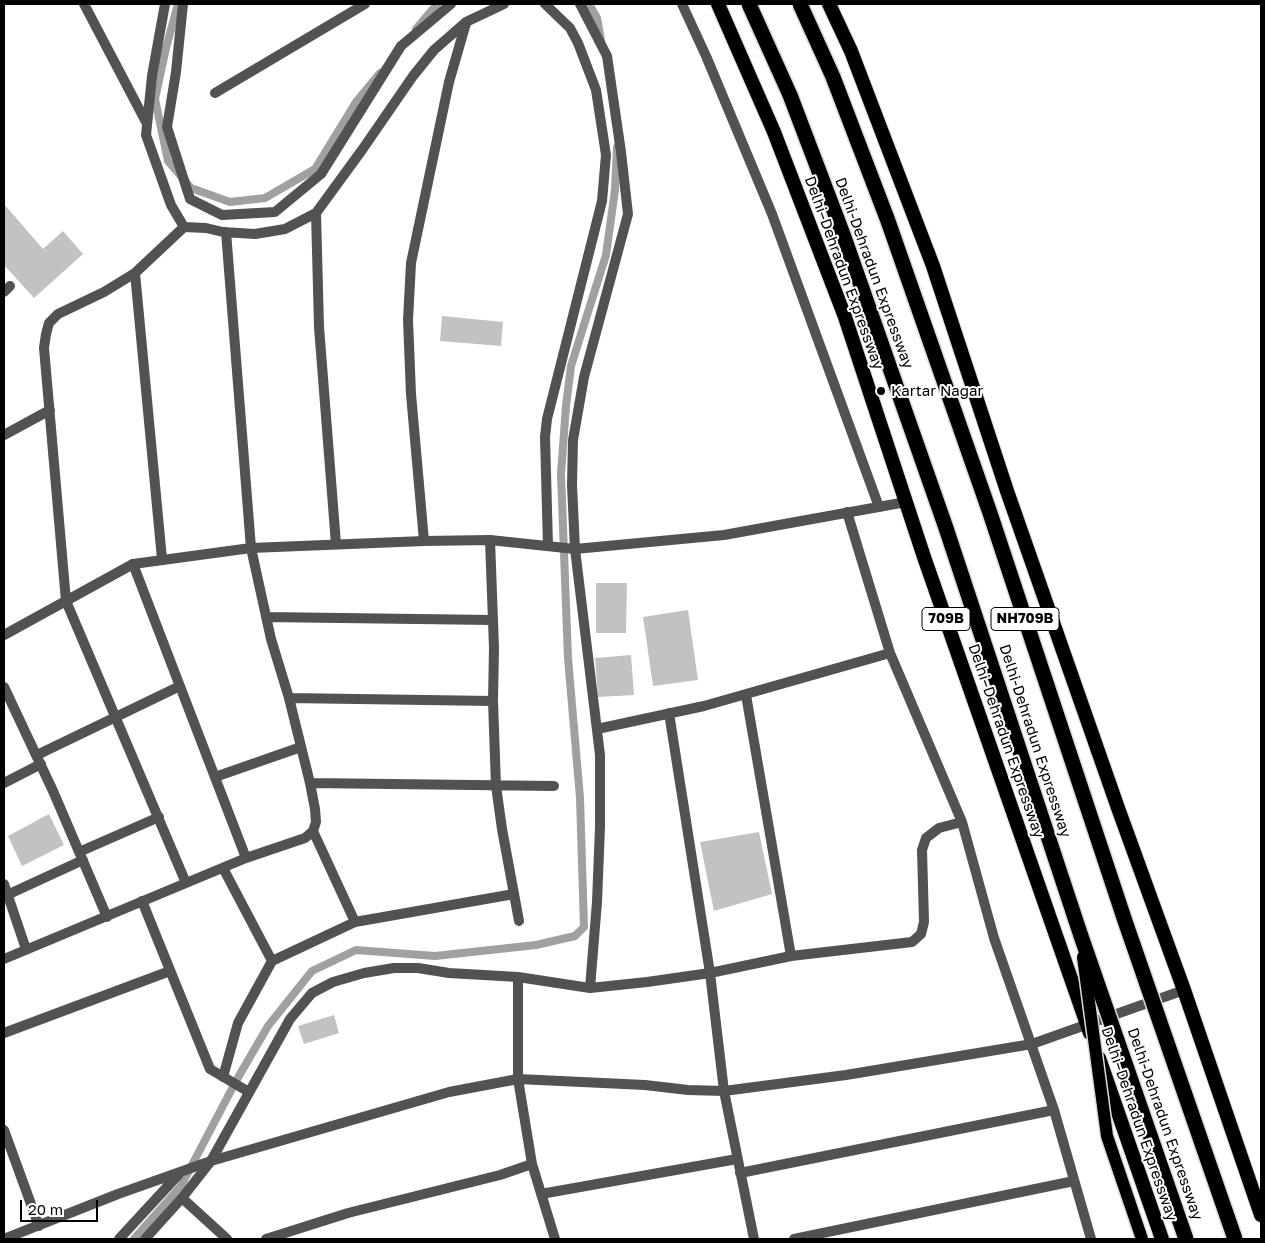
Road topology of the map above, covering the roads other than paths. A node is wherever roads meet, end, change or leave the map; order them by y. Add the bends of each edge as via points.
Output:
1 (84, 4) edge
2 (165, 4) edge
3 (183, 4) edge
4 (365, 4) edge
5 (451, 4) edge
6 (504, 4) edge
7 (545, 4) edge
8 (580, 4) edge
9 (682, 4) edge
10 (718, 4) edge
11 (749, 4) edge
12 (800, 4) edge
13 (829, 4) edge
14 (466, 22) junction
15 (215, 93) dead end
16 (147, 123) junction
17 (316, 213) junction
18 (184, 227) junction
19 (226, 232) junction
20 (135, 273) junction
21 (50, 410) junction
22 (4, 435) edge
23 (906, 502) junction
24 (879, 507) junction
25 (847, 512) junction
26 (490, 540) junction
27 (424, 541) junction
28 (336, 544) junction
29 (553, 547) junction
30 (251, 548) junction
31 (573, 549) junction
32 (162, 559) junction
33 (133, 564) junction
34 (66, 600) junction
35 (266, 617) junction
36 (492, 620) junction
37 (4, 635) edge
38 (890, 653) junction
39 (180, 686) junction
40 (4, 687) edge
41 (746, 695) junction
42 (289, 698) junction
43 (493, 701) junction
44 (669, 713) junction
45 (115, 716) junction
46 (597, 729) junction
47 (301, 747) junction
48 (39, 759) junction
49 (215, 777) junction
50 (4, 783) edge
51 (310, 783) junction
52 (496, 786) junction
53 (554, 786) dead end
54 (158, 817) junction
55 (962, 822) junction
56 (313, 831) junction
57 (81, 856) junction
58 (246, 858) junction
59 (223, 868) junction
60 (186, 883) junction
61 (4, 884) edge
62 (514, 894) junction
63 (8, 895) junction
64 (142, 901) junction
65 (107, 916) junction
66 (520, 921) dead end
67 (355, 922) junction
68 (1081, 936) junction
69 (26, 949) junction
70 (791, 956) junction
71 (4, 959) edge
72 (272, 962) junction
73 (170, 971) junction
74 (710, 973) junction
75 (518, 977) junction
76 (590, 988) junction
77 (1184, 990) junction
78 (1088, 1024) junction
79 (4, 1033) edge
80 (1032, 1044) junction
81 (223, 1077) junction
82 (518, 1079) junction
83 (724, 1091) junction
84 (249, 1092) junction
85 (1054, 1110) junction
86 (4, 1130) edge
87 (737, 1159) junction
88 (206, 1163) junction
89 (532, 1164) junction
90 (184, 1171) junction
91 (740, 1173) junction
92 (1074, 1181) junction
93 (541, 1194) junction
94 (182, 1198) junction
95 (1261, 1215) edge
96 (38, 1226) junction
97 (10, 1238) edge
98 (120, 1239) edge
99 (145, 1239) edge
100 (227, 1239) edge
101 (266, 1239) edge
102 (555, 1239) edge
103 (754, 1239) edge
104 (794, 1239) edge
105 (1091, 1239) edge
106 (1142, 1239) edge
107 (1162, 1239) edge
108 (1186, 1239) edge
109 (1235, 1239) edge

1 - 16 street
2 - 16 street
3 - 5 street via 167,127 190,199 222,215 275,212 321,174 401,46
4 - 15 street
6 - 14 street
7 - 29 street via 570,28 584,59 596,90 606,155 602,201 547,419 545,436
8 - 31 street via 607,56 628,214 584,377 573,440
9 - 24 street via 772,214
10 - 23 highway, Delhi–Dehradun Expressway / 709B via 774,132 845,317
11 - 68 highway, Delhi-Dehradun Expressway / NH709B, bridge via 790,94 844,237 946,528
12 - 109 highway, Delhi-Dehradun Expressway / NH709B, bridge via 833,77 888,221
13 - 77 highway via 851,51 933,266 1010,501
14 - 17 street via 434,50 413,76
14 - 27 street via 449,82 411,263 408,320 411,394
16 - 18 street via 150,152 171,205
17 - 19 street via 286,229 255,234
17 - 28 street via 319,326
18 - 19 street
18 - 20 street
19 - 30 street
20 - 21 street via 58,314 49,323 44,348
20 - 32 street
21 - 22 street
21 - 34 street
23 - 24 street
23 - 78 highway, Delhi–Dehradun Expressway / 709B
24 - 25 street
25 - 31 street via 724,535
25 - 38 street
26 - 27 street
26 - 29 street
26 - 36 street
27 - 28 street
28 - 30 street
29 - 31 street
30 - 32 street
30 - 35 street
31 - 46 street
32 - 33 street
33 - 34 street
33 - 39 street
34 - 37 street
34 - 45 street
35 - 36 street
35 - 42 street
36 - 43 street
38 - 41 street
38 - 55 street
39 - 45 street
39 - 49 street
40 - 48 street
41 - 44 street
41 - 70 street
42 - 43 street
42 - 47 street
43 - 52 street
44 - 46 street
44 - 74 street
45 - 48 street
45 - 54 street
46 - 76 street via 600,827
47 - 49 street
47 - 51 street
48 - 50 street
48 - 57 street
49 - 58 street
51 - 52 street
51 - 56 street via 316,822
52 - 53 street
52 - 62 street
54 - 57 street
54 - 60 street
55 - 70 street via 939,828 926,838 922,850 924,922 921,934 912,942
55 - 80 street via 994,938
56 - 58 street via 305,838
56 - 67 street
57 - 63 street
57 - 65 street
58 - 59 street
59 - 60 street
59 - 72 street
60 - 64 street
61 - 63 street
62 - 66 street
62 - 67 street
63 - 69 street
64 - 65 street
64 - 73 street
65 - 69 street
67 - 72 street
68 - 106 main road, bridge via 1107,1136
68 - 108 highway, Delhi-Dehradun Expressway / NH709B, bridge
69 - 71 street
70 - 74 street
72 - 81 street via 238,1023
73 - 79 street
73 - 81 street via 210,1069
74 - 76 street
74 - 83 street
75 - 76 street
75 - 82 street
75 - 84 street via 394,968 333,982 312,993 290,1018
77 - 78 street
77 - 95 highway
78 - 80 street
78 - 107 highway, Delhi–Dehradun Expressway / 709B
80 - 83 street via 846,1075
80 - 85 street
81 - 84 street
82 - 83 street
82 - 88 street via 449,1092
82 - 89 street
83 - 87 street
84 - 88 street
85 - 91 street
85 - 92 street
86 - 96 street
87 - 91 street
87 - 93 street
88 - 90 street
88 - 94 street
89 - 93 street
89 - 101 street via 348,1213
90 - 96 street
90 - 98 street
91 - 103 street
92 - 104 street
92 - 105 street
93 - 102 street
94 - 99 street
94 - 100 street
96 - 97 street

